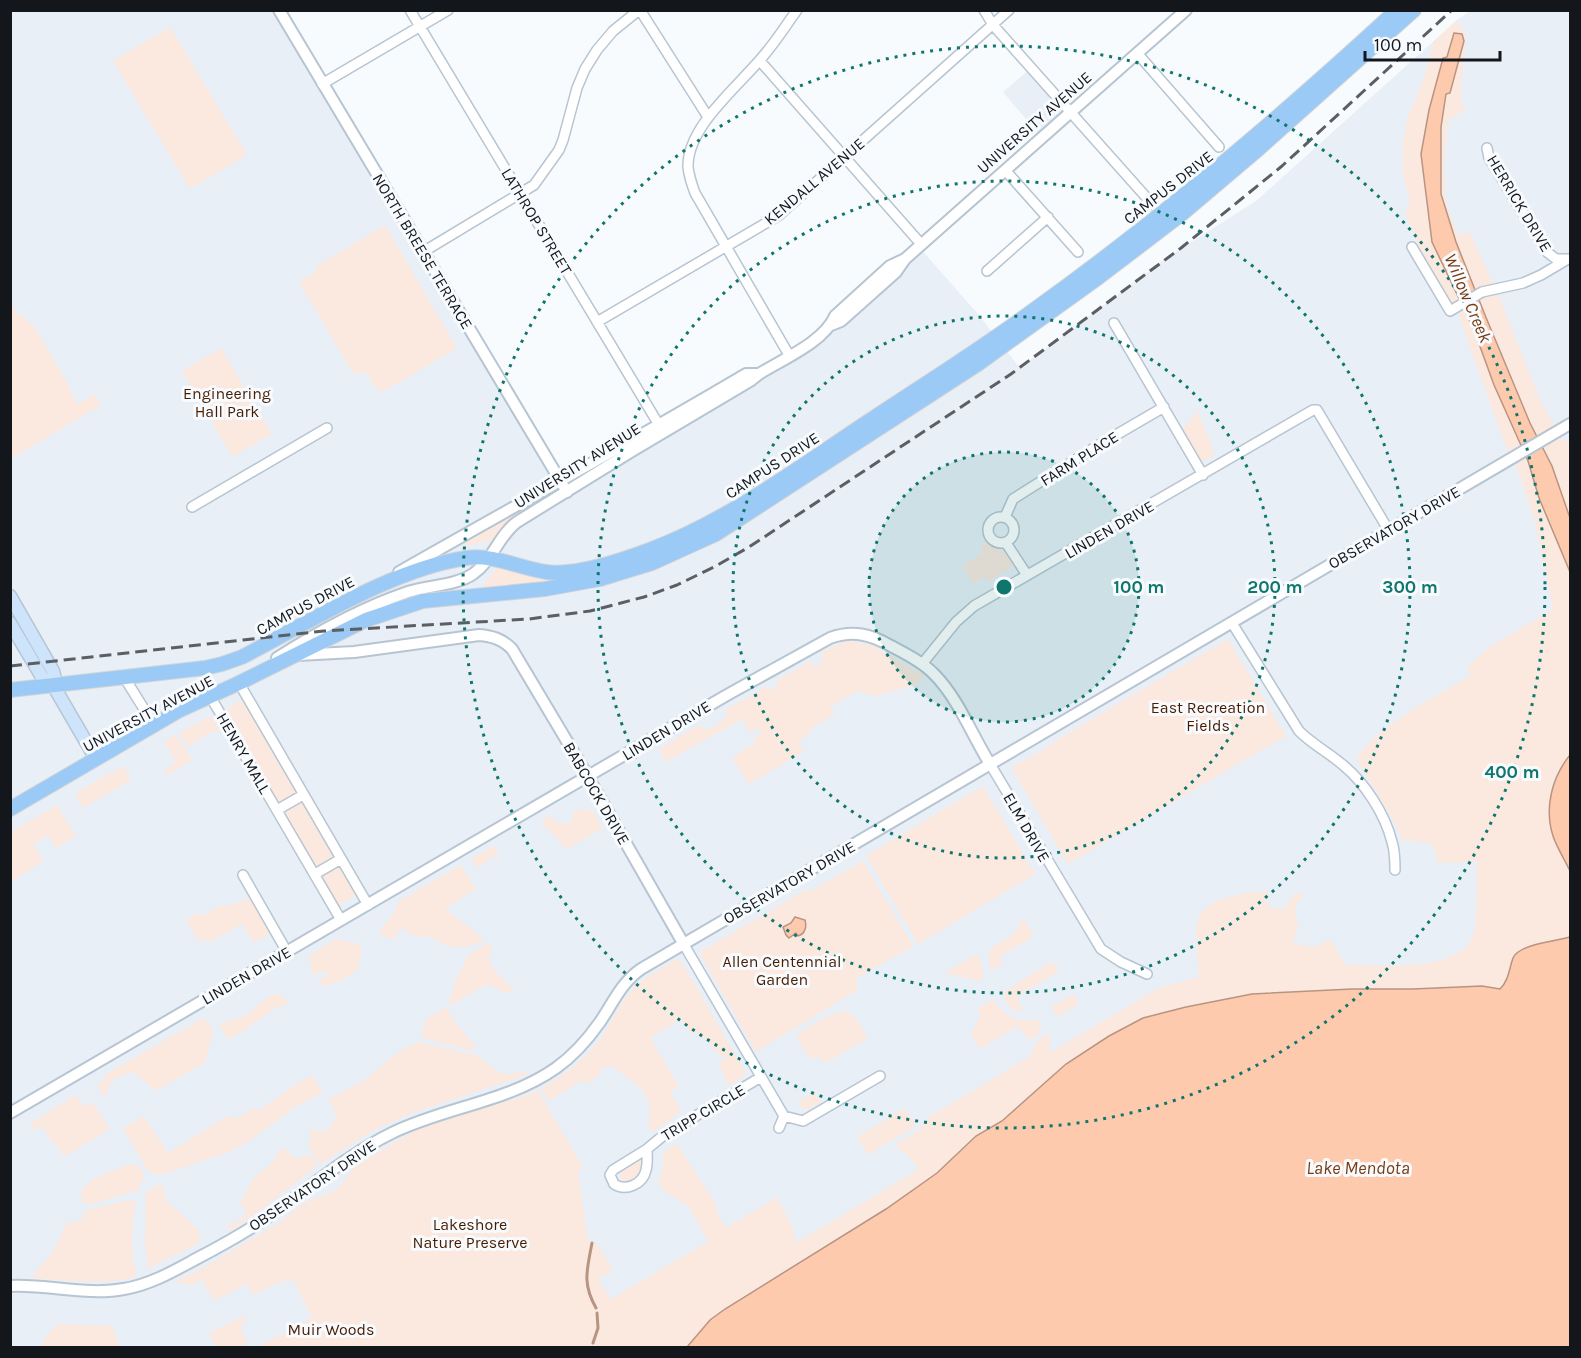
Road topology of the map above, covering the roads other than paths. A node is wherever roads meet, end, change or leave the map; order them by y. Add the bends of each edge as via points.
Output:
1 (279, 10) edge
2 (410, 10) edge
3 (448, 10) edge
4 (640, 10) edge
5 (796, 10) edge
6 (984, 10) edge
7 (1009, 10) edge
8 (1186, 10) edge
9 (1397, 10) edge
10 (1414, 10) edge
11 (993, 25) junction
12 (420, 27) junction
13 (1137, 53) junction
14 (760, 61) junction
15 (322, 84) junction
16 (1071, 112) junction
17 (708, 117) junction
18 (1219, 147) dead end
19 (1488, 148) dead end
20 (844, 157) junction
21 (1005, 170) junction
22 (520, 194) junction
23 (1146, 197) dead end
24 (1048, 217) junction
25 (921, 244) junction
26 (725, 247) junction
27 (1412, 247) dead end
28 (423, 252) junction
29 (1078, 252) dead end
30 (1564, 259) edge
31 (987, 271) dead end
32 (597, 322) junction
33 (1114, 323) dead end
34 (789, 355) junction
35 (1164, 407) junction
36 (1570, 424) edge
37 (327, 428) dead end
38 (661, 429) junction
39 (1203, 475) junction
40 (560, 480) junction
41 (567, 492) junction
42 (192, 507) dead end
43 (1005, 517) junction
44 (1389, 531) junction
45 (1006, 543) junction
46 (489, 558) junction
47 (1027, 575) junction
48 (360, 594) junction
49 (10, 596) edge
50 (15, 610) edge
51 (10, 623) edge
52 (1232, 623) junction
53 (297, 655) junction
54 (922, 664) junction
55 (124, 677) junction
56 (239, 683) junction
57 (53, 685) junction
58 (10, 690) edge
59 (210, 696) junction
60 (154, 725) junction
61 (96, 759) junction
62 (990, 764) junction
63 (588, 776) junction
64 (303, 795) junction
65 (10, 809) edge
66 (278, 810) junction
67 (341, 859) junction
68 (1395, 870) dead end
69 (315, 874) junction
70 (243, 875) dead end
71 (368, 905) junction
72 (341, 920) junction
73 (683, 943) junction
74 (287, 952) junction
75 (1147, 974) dead end
76 (880, 1076) dead end
77 (761, 1077) junction
78 (10, 1113) edge
79 (784, 1116) junction
80 (779, 1128) dead end
81 (647, 1149) junction
82 (11, 1284) edge

1 - 15 street, NORTH BREESE TERRACE
2 - 12 street, LATHROP STREET
3 - 12 street
4 - 17 street
4 - 22 street via 613,31 597,50 577,88 559,150 534,184
5 - 14 street
6 - 11 street
7 - 11 street, KENDALL AVENUE
8 - 13 street, UNIVERSITY AVENUE
9 - 46 main road, CAMPUS DRIVE via 1230,159 1034,310 733,509 678,539 579,570 551,573
10 - 53 main road, CAMPUS DRIVE via 1255,152 1108,270 968,371 725,529 676,553 600,579 545,589 441,598 401,607
11 - 16 street
11 - 20 street, KENDALL AVENUE
12 - 15 street
12 - 22 street, LATHROP STREET
13 - 16 street, UNIVERSITY AVENUE
13 - 18 street
14 - 17 street
14 - 20 street
15 - 28 street, NORTH BREESE TERRACE
16 - 21 street, UNIVERSITY AVENUE
16 - 23 street
17 - 26 street via 688,166 695,194
19 - 30 street, HERRICK DRIVE via 1489,158 1547,252
20 - 25 street
20 - 26 street, KENDALL AVENUE via 778,216
21 - 24 street
21 - 25 street, UNIVERSITY AVENUE
22 - 28 street
22 - 32 street, LATHROP STREET
24 - 29 street
24 - 31 street
25 - 34 street, UNIVERSITY AVENUE via 890,266 835,316 818,337
26 - 32 street, KENDALL AVENUE
26 - 34 street
27 - 30 street via 1455,308 1480,293 1523,283
28 - 40 street, NORTH BREESE TERRACE
32 - 38 street, LATHROP STREET
33 - 35 street
34 - 38 street, UNIVERSITY AVENUE
35 - 39 street
35 - 43 street, FARM PLACE via 1013,499
36 - 44 street, OBSERVATORY DRIVE
37 - 42 street
38 - 40 street, UNIVERSITY AVENUE
38 - 41 street, UNIVERSITY AVENUE
39 - 44 street, LINDEN DRIVE via 1316,412
39 - 47 street, LINDEN DRIVE
40 - 41 street, NORTH BREESE TERRACE
40 - 48 street, UNIVERSITY AVENUE
41 - 46 street, UNIVERSITY AVENUE via 511,527
43 - 45 street via 1014,529
43 - 45 street via 992,520 987,531 993,541
44 - 52 street, OBSERVATORY DRIVE
45 - 47 street
46 - 48 main road, CAMPUS DRIVE via 470,557 437,565
46 - 56 street, UNIVERSITY AVENUE via 467,577 401,595 324,631
47 - 54 street, LINDEN DRIVE via 963,615
48 - 55 main road, CAMPUS DRIVE via 222,664
49 - 50 main road
50 - 57 main road via 53,671
51 - 57 main road via 42,677
52 - 62 street, OBSERVATORY DRIVE
52 - 68 street via 1299,731 1357,777 1366,790 1387,828
53 - 56 main road, CAMPUS DRIVE
53 - 63 street, BABCOCK DRIVE via 354,652 479,635 501,640 512,649
54 - 62 street, ELM DRIVE via 948,692
54 - 63 street, LINDEN DRIVE via 870,635 830,638
55 - 57 main road, CAMPUS DRIVE
55 - 60 street
56 - 59 main road, UNIVERSITY AVENUE
56 - 64 street, HENRY MALL
57 - 58 main road, CAMPUS DRIVE
57 - 61 main road
59 - 60 main road, UNIVERSITY AVENUE
59 - 66 street, HENRY MALL
60 - 61 main road, UNIVERSITY AVENUE
61 - 65 main road, UNIVERSITY AVENUE
62 - 73 street, OBSERVATORY DRIVE
62 - 75 street, ELM DRIVE via 1101,949
63 - 71 street, LINDEN DRIVE
63 - 73 street, BABCOCK DRIVE
64 - 66 street, HENRY MALL
64 - 67 street, HENRY MALL
66 - 69 street, HENRY MALL
67 - 69 street
67 - 71 street, HENRY MALL
69 - 72 street, HENRY MALL
70 - 74 street
71 - 72 street, LINDEN DRIVE
72 - 74 street, LINDEN DRIVE
73 - 77 street, BABCOCK DRIVE
73 - 82 street, OBSERVATORY DRIVE via 633,975 586,1040 556,1069 521,1088 434,1115 382,1138 257,1224 182,1267 120,1290
74 - 78 street, LINDEN DRIVE
76 - 79 street via 803,1121
77 - 79 street, BABCOCK DRIVE
77 - 81 street, TRIPP CIRCLE
79 - 80 street
81 - 81 street, TRIPP CIRCLE via 613,1170 610,1175 614,1185 630,1187 642,1179

